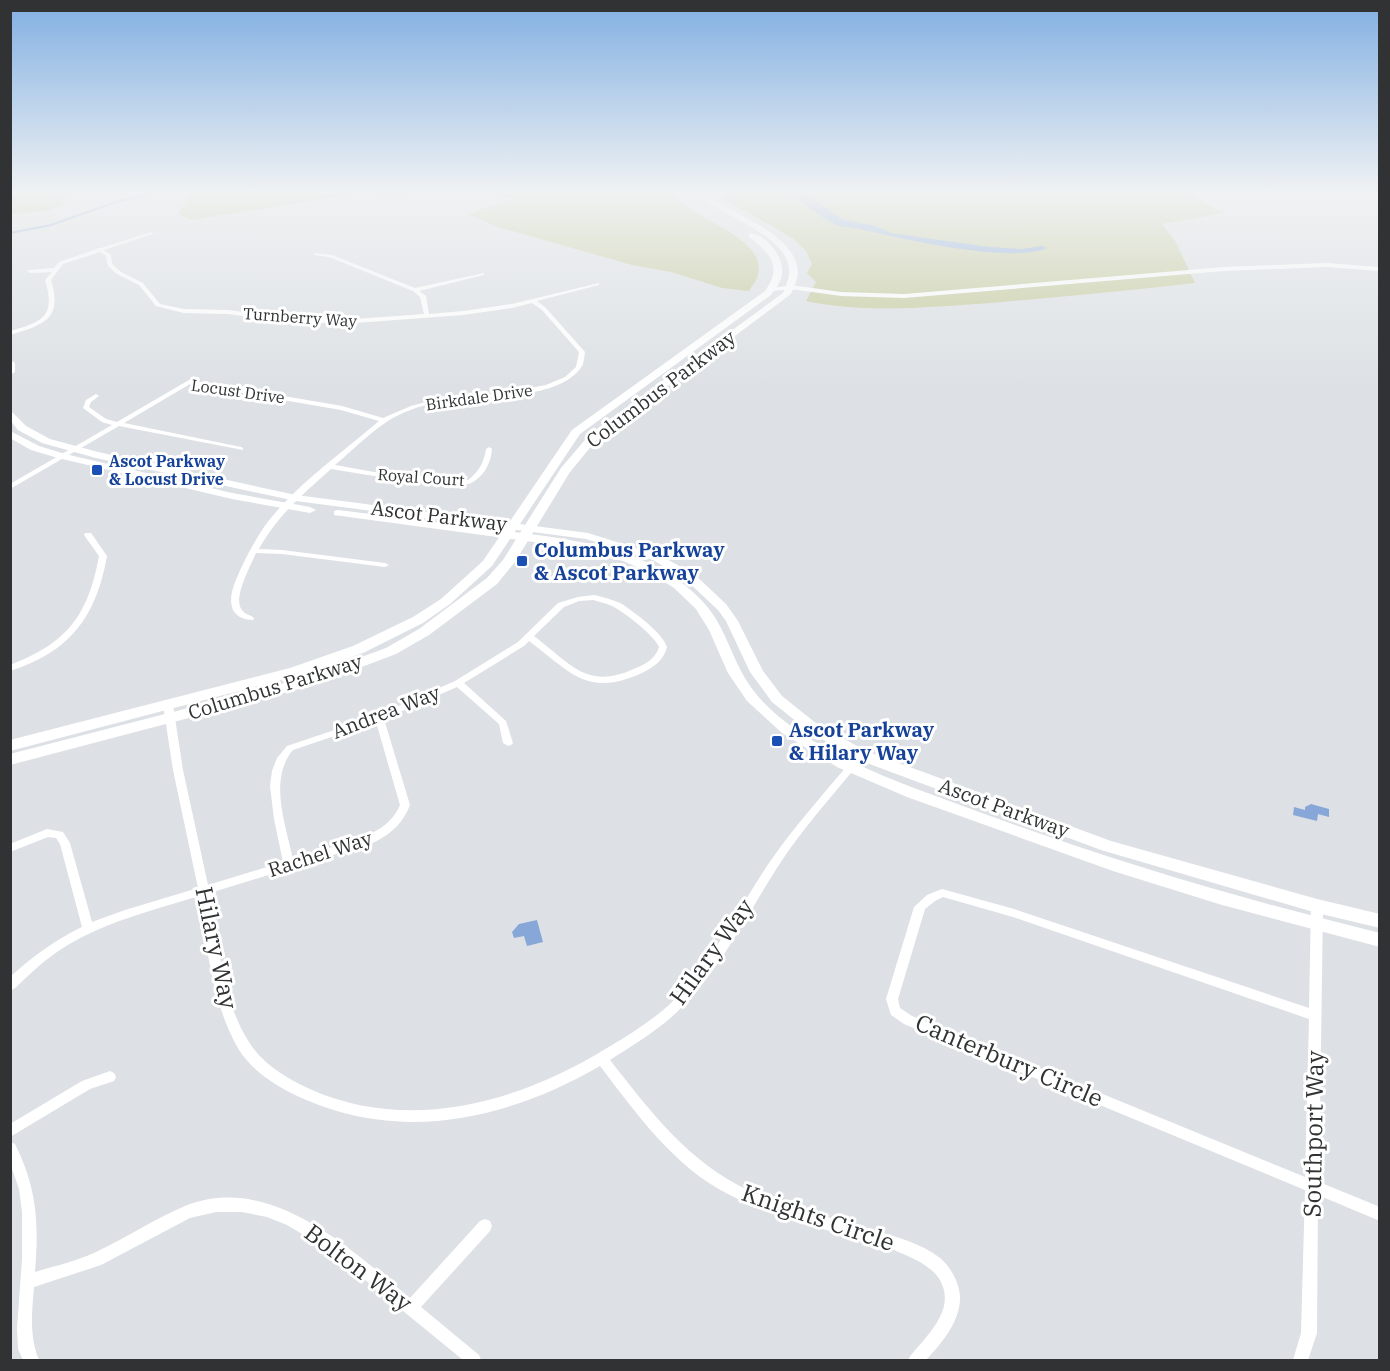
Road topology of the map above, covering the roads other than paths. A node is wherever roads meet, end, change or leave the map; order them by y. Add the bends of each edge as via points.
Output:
1 (77, 257) edge
2 (108, 257) edge
3 (332, 257) edge
4 (775, 257) edge
5 (791, 257) edge
6 (1376, 268) edge
7 (54, 270) junction
8 (30, 271) dead end
9 (482, 274) dead end
10 (597, 284) dead end
11 (772, 289) junction
12 (415, 290) junction
13 (789, 290) junction
14 (533, 301) junction
15 (427, 316) junction
16 (10, 333) edge
17 (10, 363) edge
18 (10, 372) edge
19 (96, 396) dead end
20 (10, 413) edge
21 (384, 420) junction
22 (116, 424) junction
23 (10, 434) edge
24 (241, 448) dead end
25 (489, 449) dead end
26 (74, 450) junction
27 (62, 456) junction
28 (332, 467) junction
29 (10, 487) edge
30 (296, 498) junction
31 (287, 506) junction
32 (510, 530) junction
33 (527, 532) junction
34 (88, 535) dead end
35 (255, 550) junction
36 (385, 565) dead end
37 (250, 618) dead end
38 (529, 637) junction
39 (10, 668) edge
40 (458, 683) junction
41 (169, 712) junction
42 (379, 718) junction
43 (508, 743) dead end
44 (10, 746) edge
45 (861, 755) junction
46 (10, 760) edge
47 (850, 768) junction
48 (10, 848) edge
49 (289, 863) junction
50 (204, 891) junction
51 (1317, 906) junction
52 (1380, 921) edge
53 (1317, 925) junction
54 (88, 927) junction
55 (1380, 939) edge
56 (10, 985) edge
57 (1316, 1017) junction
58 (602, 1059) junction
59 (110, 1077) dead end
60 (10, 1131) edge
61 (10, 1148) edge
62 (1313, 1187) junction
63 (1380, 1214) edge
64 (485, 1226) dead end
65 (27, 1282) junction
66 (411, 1307) junction
67 (31, 1360) edge
68 (474, 1360) edge
69 (916, 1360) edge
70 (1301, 1360) edge

1 - 7 street
2 - 15 street, Turnberry Way via 110,265 119,273 141,284 158,305 171,309 341,322
3 - 12 street
4 - 11 main road via 779,267
5 - 13 main road via 795,269
6 - 13 main road via 1269,271 900,302 849,300
7 - 8 street
7 - 16 street via 48,280 54,296 50,313
9 - 12 street
10 - 14 street, Turnberry Way
11 - 13 main road
11 - 32 main road, Columbus Parkway via 576,432 558,452
12 - 15 street via 423,296
13 - 33 main road, Columbus Parkway via 594,436 565,470
14 - 15 street, Turnberry Way
14 - 21 street, Birkdale Drive via 582,351 576,370 538,390 435,401 402,410
17 - 18 main road
19 - 22 street via 86,408
20 - 26 main road, Ascot Parkway via 22,428
21 - 22 street, Locust Drive via 342,408 189,382
21 - 28 street, Birkdale Drive
22 - 24 street
22 - 26 street, Locust Drive
23 - 27 main road, Ascot Parkway via 35,448
25 - 28 street, Royal Court via 486,464 469,482
26 - 27 street, Locust Drive
26 - 30 main road, Ascot Parkway
27 - 29 street, Locust Drive
27 - 31 main road, Ascot Parkway
28 - 30 street, Birkdale Drive
30 - 31 street, Birkdale Drive
30 - 32 main road, Ascot Parkway
31 - 32 main road, Ascot Parkway
31 - 35 street, Birkdale Drive via 267,527
32 - 33 main road, Ascot Parkway
32 - 41 main road, Columbus Parkway via 473,579 415,622 322,664
33 - 41 main road, Columbus Parkway via 492,581 424,632 391,651 309,681
33 - 45 main road, Ascot Parkway via 588,536 617,543 657,558 690,577 732,621 757,672 777,699 812,727
33 - 47 main road, Ascot Parkway via 606,551 676,584 709,619 737,676 759,705 801,740
34 - 39 street via 103,556 101,571 76,626 58,645
35 - 36 street
35 - 37 street, Birkdale Drive via 234,597 238,612
38 - 38 street, Andrea Way via 561,605 594,597 617,605 661,641 663,647 660,657 623,679 594,682
38 - 40 street, Andrea Way
40 - 42 street, Andrea Way
40 - 43 street via 503,723
41 - 44 main road, Columbus Parkway via 75,728
41 - 46 main road, Columbus Parkway
41 - 50 street, Hilary Way
42 - 49 street, Andrea Way via 298,744 282,753 274,783
42 - 49 street, Rachel Way via 403,792 402,814 390,828 371,839
45 - 47 street, Hilary Way
45 - 51 main road, Ascot Parkway via 1107,846
47 - 53 main road, Ascot Parkway via 1124,871
47 - 58 street, Hilary Way via 786,846 681,1000 655,1024
48 - 54 street via 47,833 59,835 65,843
49 - 50 street, Rachel Way
50 - 54 street
50 - 58 street, Hilary Way via 216,971 230,1018 246,1050 272,1075 294,1088 371,1114 444,1115 502,1103 545,1088
51 - 52 main road, Ascot Parkway
51 - 53 street, Southport Way
53 - 55 main road, Ascot Parkway
53 - 57 street, Southport Way
54 - 56 street via 42,956
57 - 62 street, Southport Way
57 - 62 street, Canterbury Circle via 1025,917 942,893 920,908 892,999 895,1011 908,1020
58 - 69 street, Knights Circle via 657,1126 694,1163 727,1187 783,1210 899,1244 937,1264 952,1290 950,1314
59 - 60 street via 86,1085
61 - 65 street via 30,1199
62 - 63 street
62 - 70 street, Southport Way via 1309,1333
64 - 66 street
65 - 66 street, Bolton Way via 96,1260 188,1212 224,1203 290,1218 323,1236
65 - 67 street via 24,1328
66 - 68 street, Bolton Way

